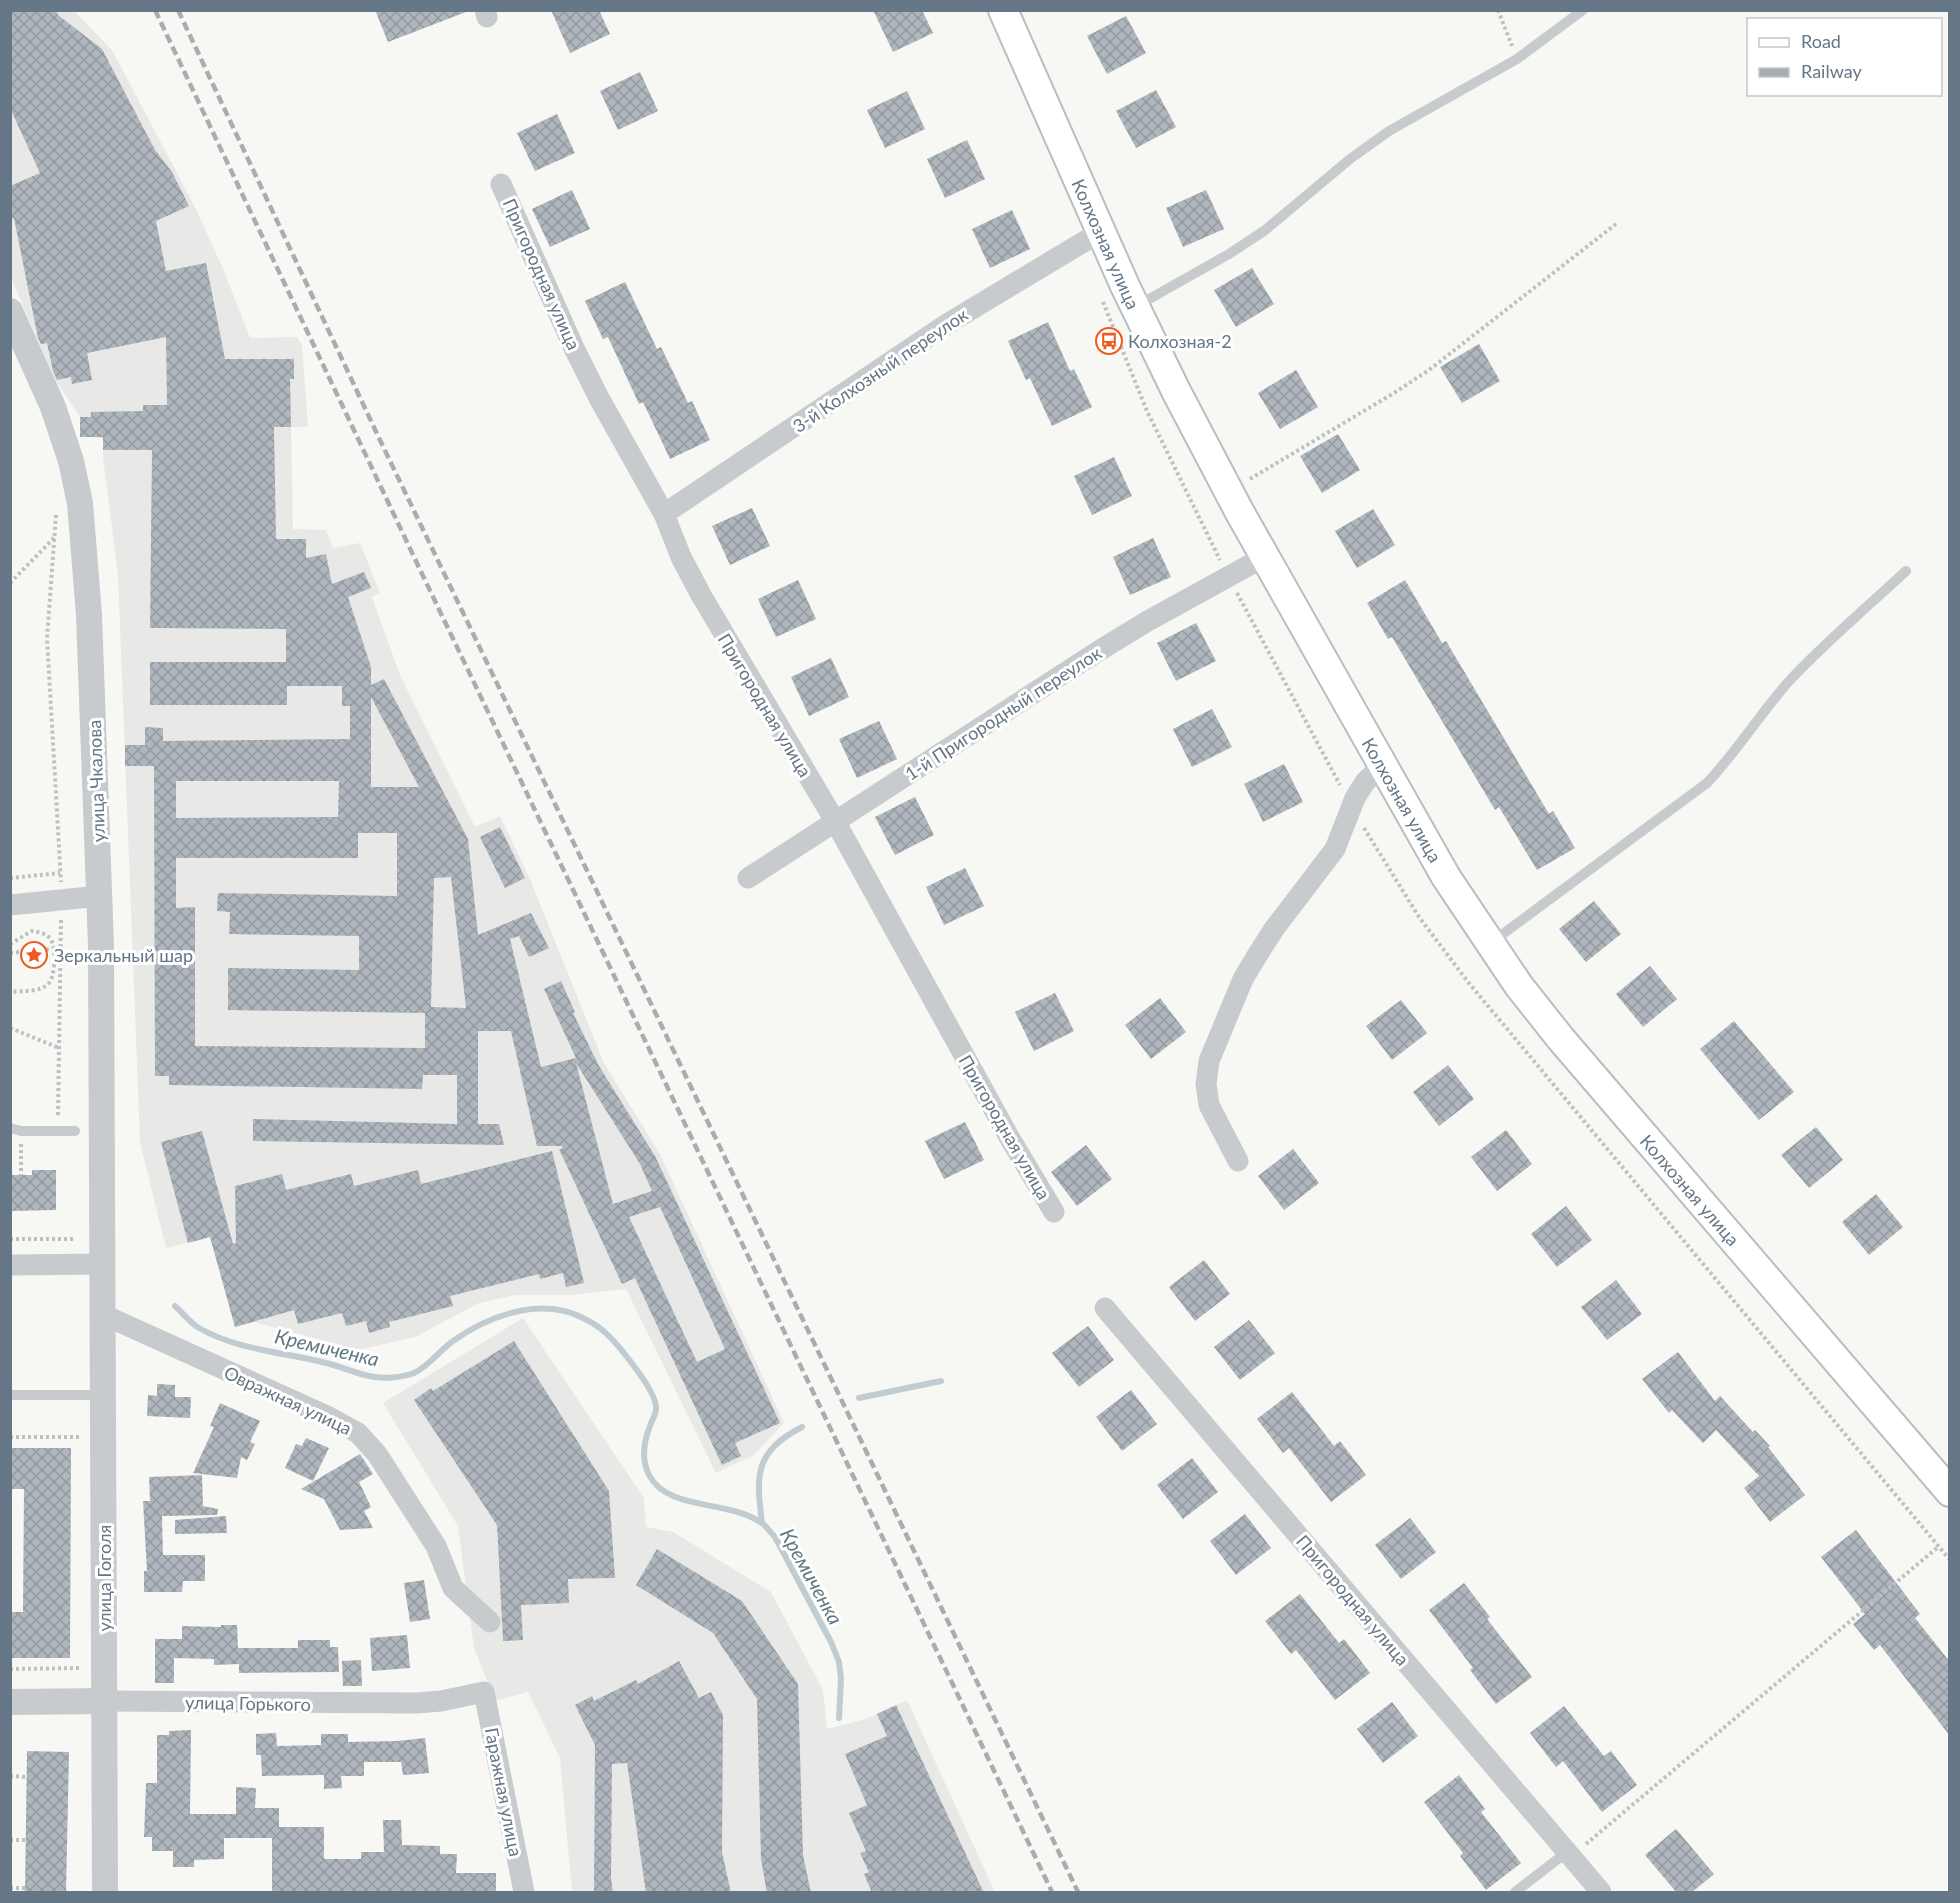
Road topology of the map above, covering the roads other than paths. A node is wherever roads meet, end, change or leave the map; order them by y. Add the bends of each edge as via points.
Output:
1 (1004, 10) edge
2 (1582, 10) edge
3 (501, 184) dead end
4 (1100, 232) junction
5 (1130, 297) junction
6 (10, 311) edge
7 (664, 514) junction
8 (1264, 557) junction
9 (1906, 571) dead end
10 (1382, 766) junction
11 (835, 821) junction
12 (748, 878) dead end
13 (100, 896) junction
14 (10, 905) edge
15 (1490, 944) junction
16 (16, 1130) edge
17 (75, 1131) dead end
18 (1238, 1161) dead end
19 (1054, 1212) dead end
20 (10, 1264) edge
21 (104, 1264) junction
22 (1105, 1308) dead end
23 (104, 1315) junction
24 (10, 1395) edge
25 (103, 1395) junction
26 (1950, 1492) edge
27 (490, 1622) dead end
28 (484, 1692) joint
29 (105, 1701) junction
30 (10, 1702) edge
31 (1569, 1854) junction
32 (105, 1893) edge
33 (524, 1893) edge
34 (1515, 1893) edge
35 (1601, 1893) edge

1 - 4 main road, Колхозная улица
2 - 5 lane via 1517,59 1389,131 1264,231 1229,254
3 - 7 street, Пригородная улица via 579,358
4 - 5 main road, Колхозная улица
4 - 7 street, 3-й Колхозный переулок via 947,324
5 - 8 main road, Колхозная улица
6 - 13 street, улица Чкалова via 53,407 80,503 89,615
7 - 11 street, Пригородная улица via 700,595
8 - 10 main road, Колхозная улица
8 - 11 street, 1-й Пригородный переулок via 1097,652
9 - 15 lane via 1792,678 1707,783
10 - 15 main road, Колхозная улица
10 - 18 street via 1365,782 1335,849 1274,929 1243,979 1209,1061 1209,1105
11 - 12 street, 1-й Пригородный переулок
11 - 19 street, Пригородная улица
13 - 14 street
13 - 21 street, улица Чкалова
15 - 26 main road, Колхозная улица via 1561,1040
16 - 17 lane
20 - 21 street
21 - 23 street, улица Гоголя
22 - 31 street, Пригородная улица
23 - 25 street, улица Гоголя
23 - 27 street, Овражная улица via 358,1433 377,1454 436,1546 453,1588
24 - 25 lane
25 - 29 street, улица Гоголя
28 - 29 street, улица Горького via 407,1704
28 - 33 street, Гаражная улица
29 - 30 street, улица Горького
29 - 32 street, улица Гоголя
31 - 34 lane
31 - 35 street, Пригородная улица

